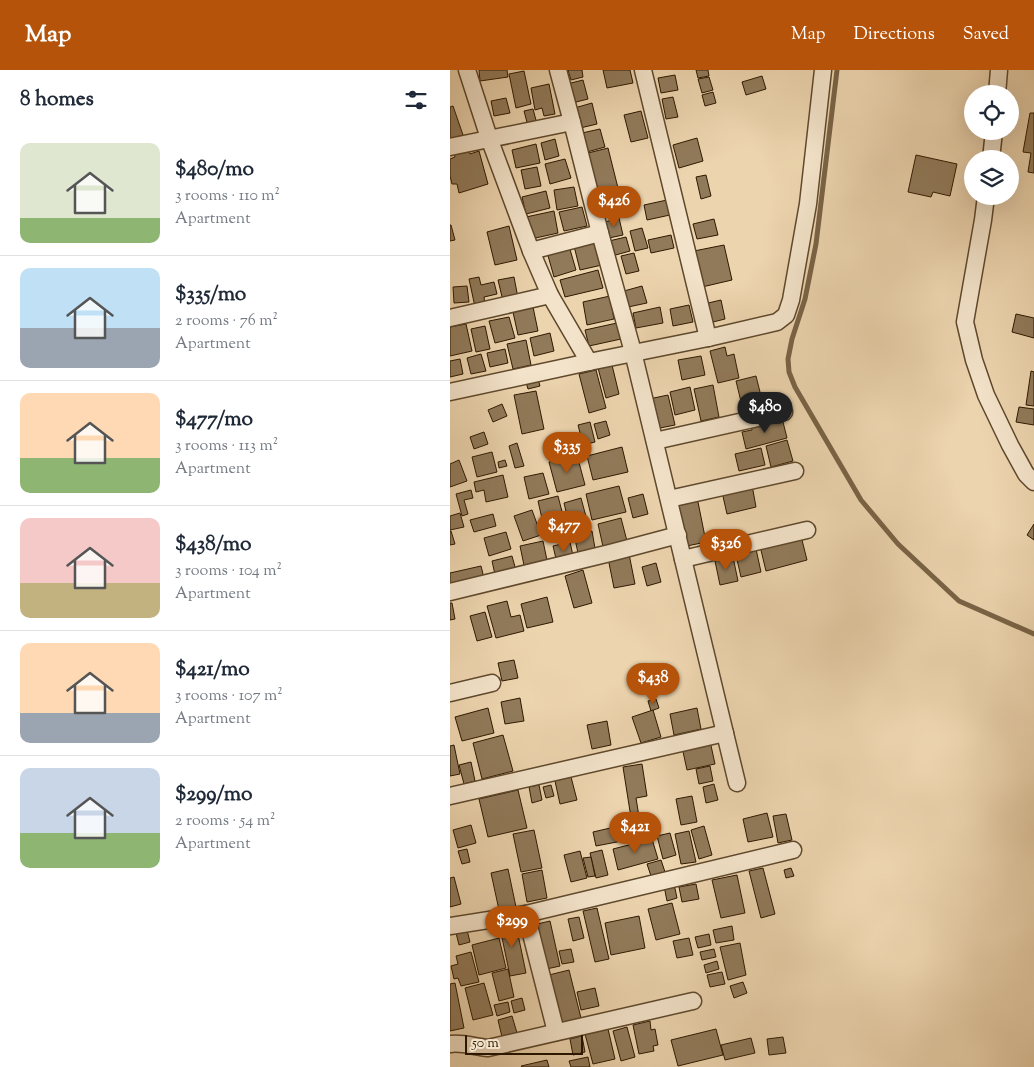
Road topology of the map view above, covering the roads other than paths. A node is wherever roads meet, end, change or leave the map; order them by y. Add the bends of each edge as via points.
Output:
1 (467, 70) edge
2 (558, 70) edge
3 (643, 70) edge
4 (823, 70) edge
5 (999, 70) edge
6 (998, 85) edge
7 (572, 122) junction
8 (490, 138) junction
9 (450, 147) edge
10 (985, 205) edge
11 (600, 233) junction
12 (531, 251) junction
13 (550, 295) junction
14 (450, 318) edge
15 (708, 338) junction
16 (633, 352) junction
17 (589, 362) junction
18 (450, 392) edge
19 (784, 412) dead end
20 (655, 441) junction
21 (795, 471) dead end
22 (1034, 482) edge
23 (669, 499) junction
24 (806, 530) dead end
25 (678, 535) junction
26 (683, 559) junction
27 (450, 592) edge
28 (492, 683) dead end
29 (450, 693) edge
30 (725, 733) junction
31 (737, 783) dead end
32 (450, 796) edge
33 (793, 850) dead end
34 (526, 914) junction
35 (450, 926) edge
36 (693, 1001) dead end
37 (556, 1032) junction
38 (450, 1044) edge

1 - 8 street
2 - 7 street
3 - 15 street
4 - 15 street via 808,204 786,315 777,322
5 - 6 street
7 - 8 street
7 - 11 street
8 - 9 street
8 - 12 street
10 - 22 street via 965,322 986,395 1010,445
11 - 12 street
11 - 16 street
12 - 13 street
13 - 14 street
13 - 17 street
15 - 16 street
16 - 17 street
16 - 20 street
17 - 18 street
19 - 20 street
20 - 23 street
21 - 23 street
23 - 25 street
24 - 26 street
25 - 26 street
25 - 27 street
26 - 30 street
28 - 29 street
30 - 31 street
30 - 32 street
33 - 34 street
34 - 35 street
34 - 37 street
36 - 37 street
37 - 38 street via 488,1048

